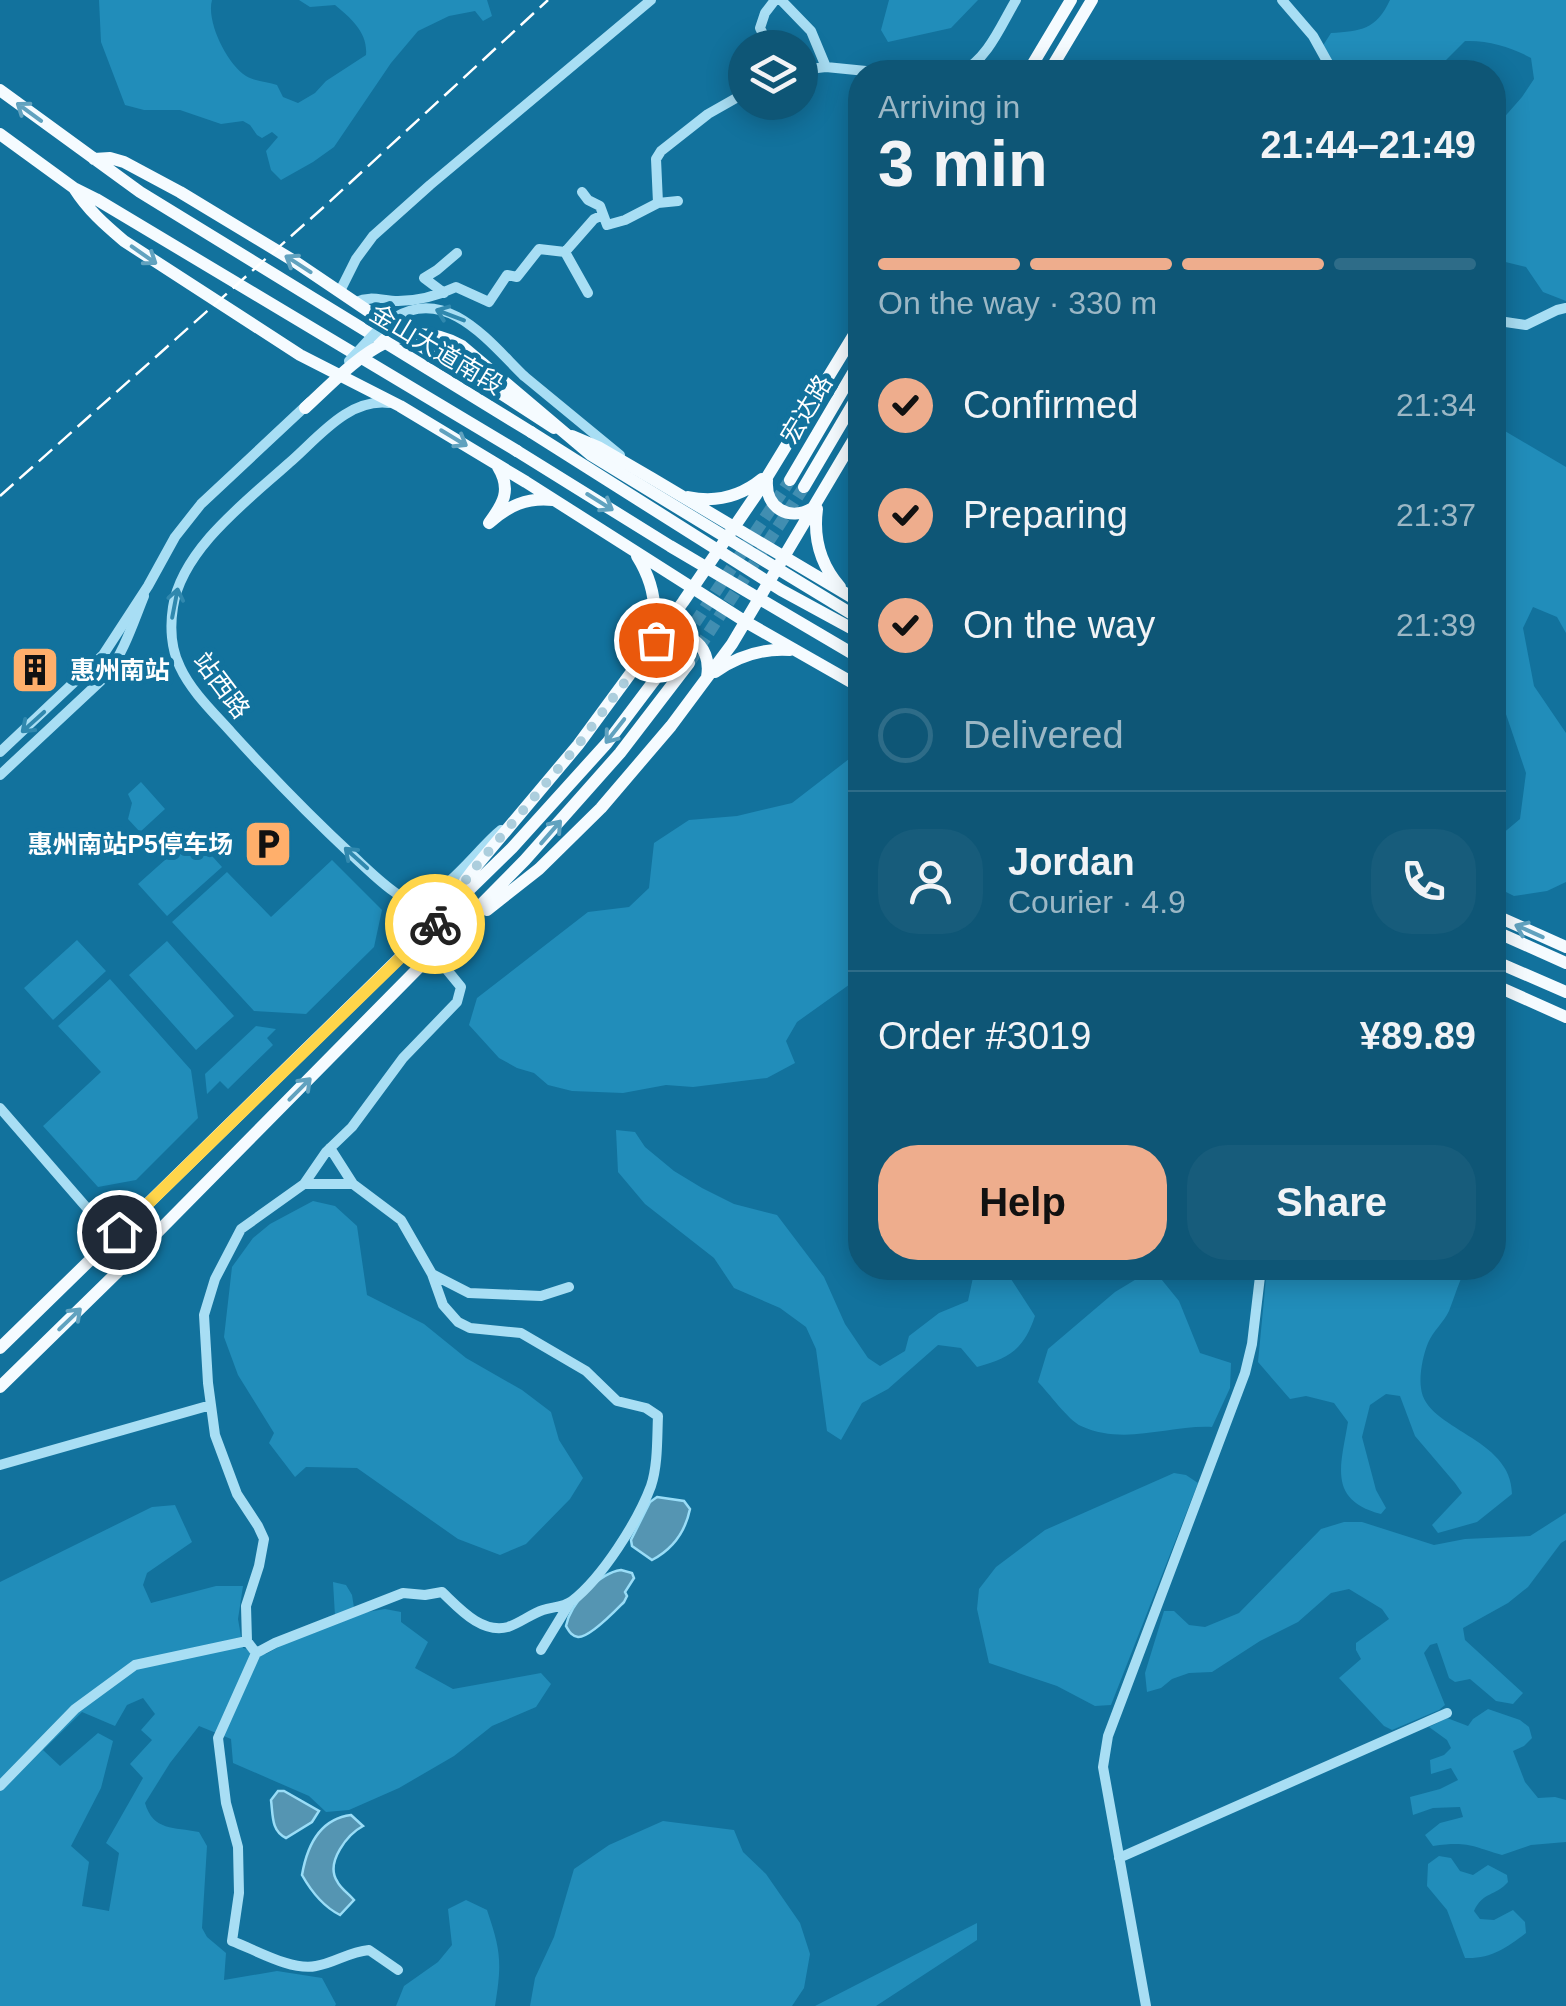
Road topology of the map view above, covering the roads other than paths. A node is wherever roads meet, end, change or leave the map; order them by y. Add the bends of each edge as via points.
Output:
1 (652, 0) edge
2 (778, 0) edge
3 (1016, 0) edge
4 (1071, 0) edge
5 (1092, 0) edge
6 (1282, 0) edge
7 (761, 30) edge
8 (1052, 31) junction
9 (978, 60) edge
10 (1029, 60) edge
11 (1035, 60) edge
12 (1058, 60) edge
13 (1326, 60) edge
14 (826, 66) junction
15 (818, 67) edge
16 (848, 69) edge
17 (0, 90) edge
18 (728, 103) edge
19 (0, 134) edge
20 (94, 159) junction
21 (74, 188) junction
22 (140, 192) junction
23 (582, 192) dead end
24 (678, 201) dead end
25 (658, 203) junction
26 (603, 215) junction
27 (124, 216) junction
28 (457, 252) dead end
29 (565, 252) junction
30 (340, 291) junction
31 (444, 292) junction
32 (588, 293) dead end
33 (356, 302) junction
34 (1566, 308) edge
35 (1506, 322) edge
36 (848, 344) edge
37 (848, 381) edge
38 (400, 406) junction
39 (305, 408) junction
40 (848, 413) edge
41 (848, 450) edge
42 (493, 462) junction
43 (770, 471) junction
44 (653, 479) junction
45 (790, 480) tunnel mouth
46 (804, 488) tunnel mouth
47 (678, 494) junction
48 (556, 501) junction
49 (818, 502) junction
50 (734, 527) junction
51 (632, 550) junction
52 (785, 558) junction
53 (148, 586) junction
54 (693, 588) junction
55 (848, 593) edge
56 (848, 595) edge
57 (848, 612) edge
58 (746, 622) junction
59 (848, 626) edge
60 (648, 649) junction
61 (794, 650) junction
62 (848, 651) edge
63 (675, 653) tunnel mouth
64 (689, 663) tunnel mouth
65 (848, 679) edge
66 (703, 684) junction
67 (0, 752) edge
68 (0, 775) edge
69 (514, 821) junction
70 (1506, 920) edge
71 (435, 924) junction
72 (1506, 936) edge
73 (450, 939) junction
74 (1566, 947) edge
75 (434, 954) junction
76 (1566, 963) edge
77 (1506, 966) edge
78 (1506, 990) edge
79 (1566, 992) edge
80 (1566, 1017) edge
81 (0, 1108) edge
82 (330, 1148) junction
83 (304, 1184) junction
84 (352, 1184) junction
85 (84, 1266) junction
86 (432, 1274) junction
87 (1260, 1280) edge
88 (569, 1287) dead end
89 (0, 1348) edge
90 (0, 1387) edge
91 (211, 1405) junction
92 (0, 1465) edge
93 (570, 1604) junction
94 (247, 1641) junction
95 (541, 1650) dead end
96 (256, 1653) junction
97 (1447, 1713) dead end
98 (0, 1786) edge
99 (1119, 1858) junction
100 (398, 1970) dead end
101 (1146, 2006) edge

1 - 30 street via 373,236
2 - 7 street
2 - 14 street via 811,31
3 - 9 street
4 - 8 main road
5 - 12 main road
6 - 13 street
8 - 10 main road
8 - 11 main road
14 - 15 street
14 - 16 street
20 -> 17 main road, 金山大道南段
18 - 25 street via 661,151
19 - 21 main road, 金山大道南段
20 - 22 main road, 金山大道南段
30 -> 20 main road via 136,167
21 - 27 main road, 金山大道南段
21 -> 38 main road via 98,219 159,266 300,355
22 - 27 main road via 121,196
22 - 59 main road, 金山大道南段, bridge
23 - 26 street
24 - 25 street
25 - 26 street via 607,224
26 - 29 street
27 -> 62 main road, 金山大道南段, bridge
28 - 31 street via 424,278
29 - 31 street via 539,249 517,276 507,274 489,302 456,288
29 - 32 street
30 - 33 main road
31 - 33 street
33 - 44 main road via 547,425
34 - 35 street via 1526,325
36 - 43 main road
37 - 45 main road, 宏达路
38 -> 42 main road
69 -> 38 street, 站西路 via 433,894 400,896 254,757 190,684 176,656 175,595 190,562 216,532 350,410 377,402
44 -> 39 street, bridge via 449,312 423,308 386,324
39 - 53 street, bridge via 202,504
39 - 57 main road, bridge via 387,341 415,334 444,337 591,454
40 - 46 main road, 宏达路
41 - 49 main road
42 - 48 main road
42 - 48 main road via 506,494 489,523 518,504
43 - 47 main road via 733,496
43 - 49 main road via 766,490 780,510 804,513
43 - 50 main road
44 - 47 main road
47 - 50 main road
48 - 51 main road
49 - 52 main road
49 - 55 main road via 822,562
50 - 52 main road
50 - 54 main road
51 - 54 main road
51 - 60 main road via 655,605
52 - 56 main road
52 - 58 main road
53 -> 67 street, bridge via 102,656
53 - 68 street, bridge via 106,676
54 - 58 main road
54 - 60 main road
58 - 61 main road
58 - 66 main road
60 - 66 main road via 674,634 692,639 709,666
60 - 69 main road
61 - 65 main road
61 - 66 main road via 742,656
63 -> 71 main road via 606,742
73 -> 64 main road via 620,753
66 - 73 main road via 601,808
69 - 71 main road
74 -> 70 main road
71 - 85 main road
72 - 76 main road
73 - 75 main road
75 - 82 street via 461,987 457,1002
90 -> 75 main road
77 - 79 main road
78 - 80 main road
81 - 85 street via 93,1215 95,1246
82 - 83 street
82 - 84 street
83 - 84 street
83 - 91 street via 242,1229 215,1279 204,1316
84 - 86 street via 401,1220
85 - 89 main road
86 - 88 street via 469,1293 541,1296
86 - 93 street via 443,1305 458,1322 521,1333 586,1371 616,1401 658,1416 652,1483 607,1566
87 - 99 street via 1245,1373 1108,1736 1103,1767
91 - 92 street
91 - 94 street via 237,1494 264,1540 246,1606
93 - 95 street
93 - 96 street via 497,1628 470,1618 442,1592 402,1594
94 - 96 street
94 - 98 street via 135,1665 75,1710
96 - 100 street via 218,1738 238,1847 232,1941 297,1967 369,1950
97 - 99 street
99 - 101 street

